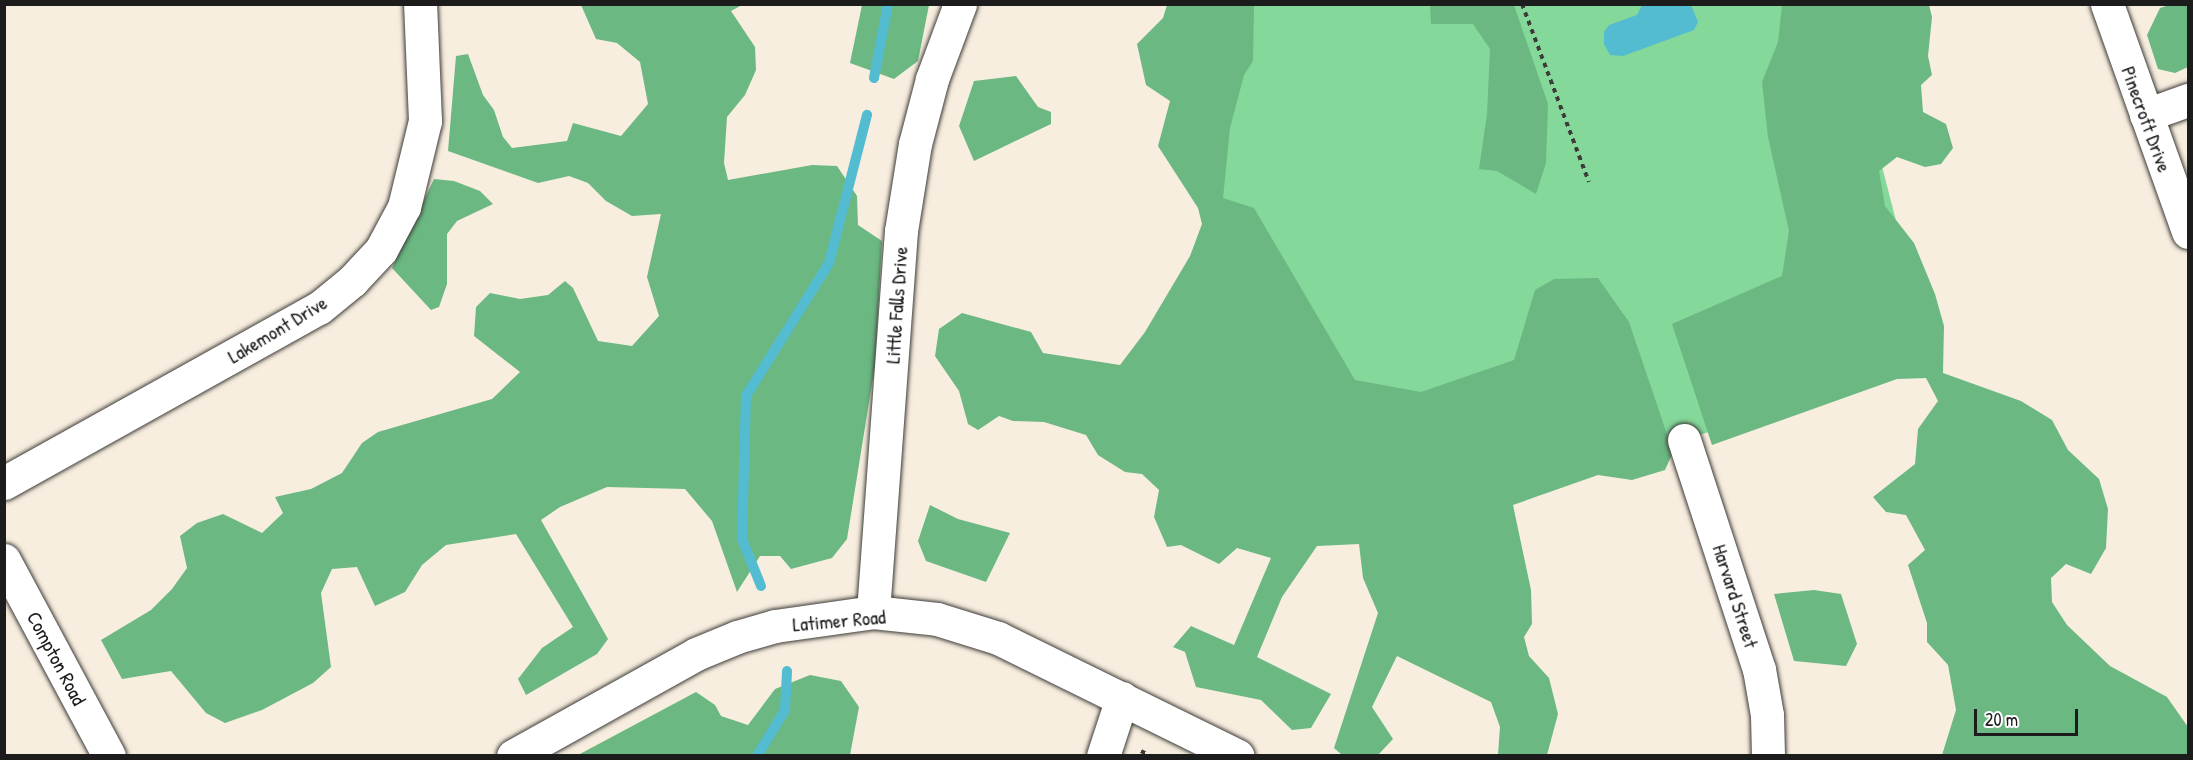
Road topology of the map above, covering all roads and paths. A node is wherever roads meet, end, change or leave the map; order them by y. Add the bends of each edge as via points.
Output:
1 (420, 4) edge
2 (960, 4) edge
3 (1522, 4) edge
4 (2107, 4) edge
5 (2188, 100) edge
6 (2146, 115) junction
7 (1589, 182) dead end
8 (2188, 232) edge
9 (1684, 440) dead end
10 (4, 483) edge
11 (4, 560) edge
12 (873, 612) junction
13 (1122, 699) junction
14 (1138, 749) dead end
15 (109, 756) edge
16 (513, 756) edge
17 (1102, 756) edge
18 (1150, 756) edge
19 (1238, 756) edge
20 (1768, 756) edge

1 - 10 street, Lakemont Drive via 424,121 404,207 381,250 319,308
2 - 12 street, Little Falls Drive via 932,79 915,144 901,231
3 - 7 path
4 - 6 street, Pinecroft Drive
5 - 6 street
6 - 8 street, Pinecroft Drive
9 - 20 street, Harvard Street via 1759,669 1767,715
11 - 15 street, Compton Road
12 - 13 street, Latimer Road via 937,620 998,638
12 - 16 street, Latimer Road via 775,626 737,637 696,654
13 - 17 street
13 - 19 street, Latimer Road
14 - 18 path

